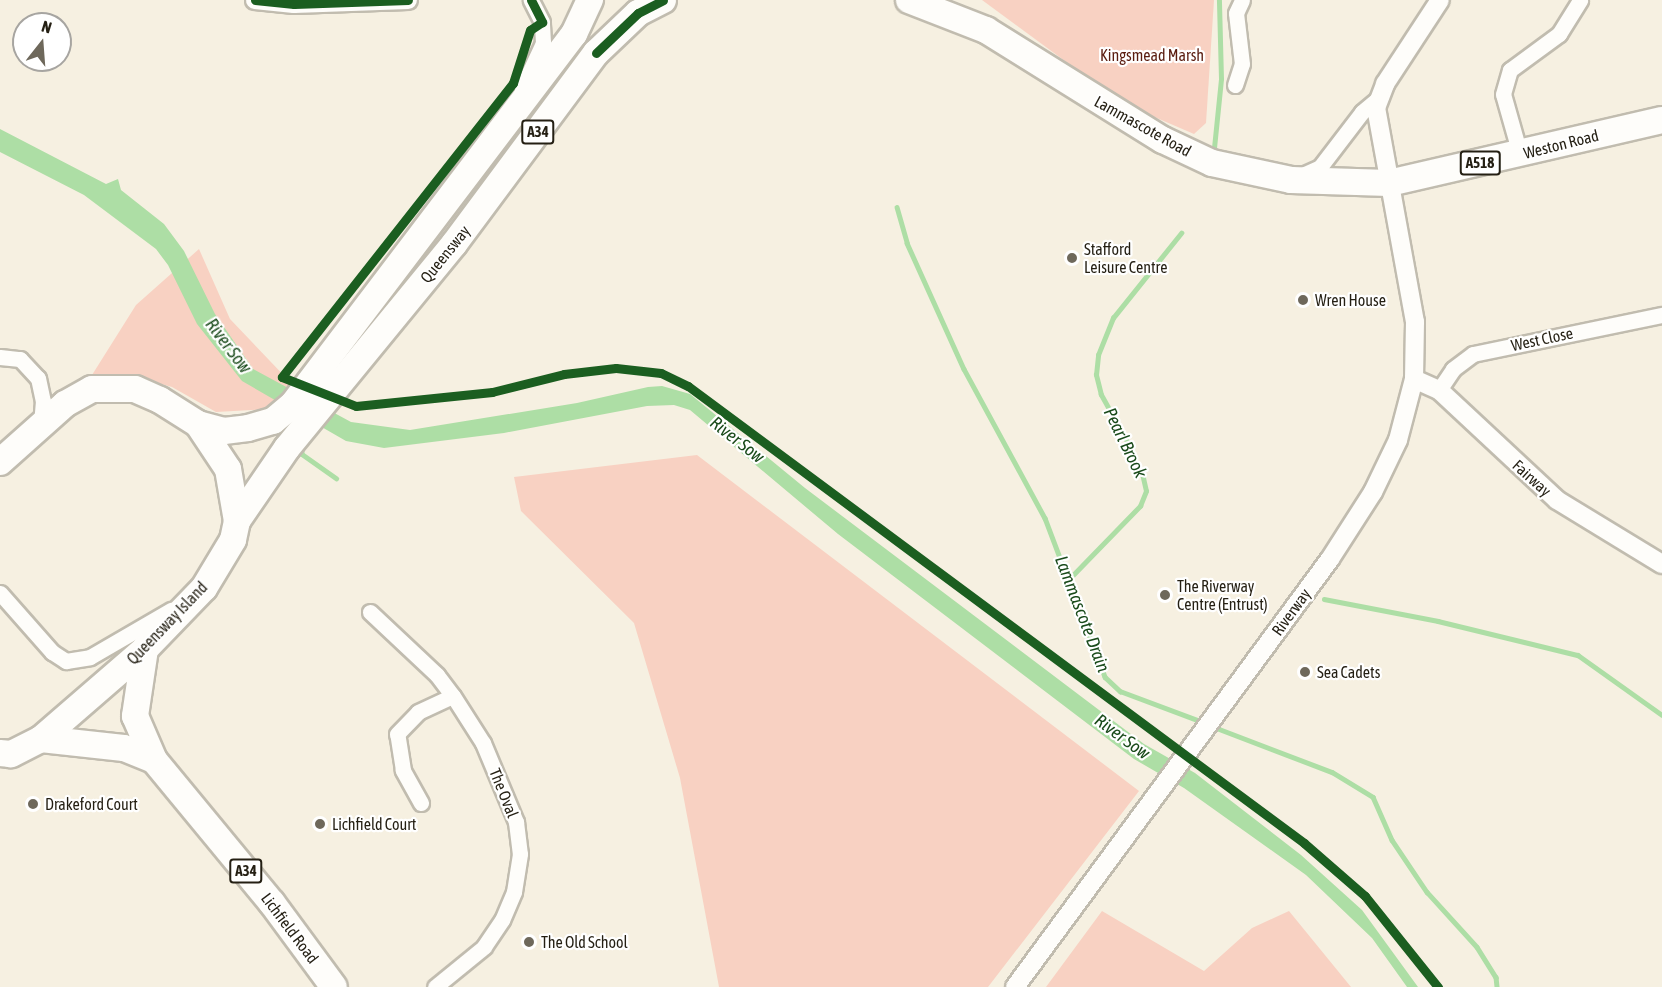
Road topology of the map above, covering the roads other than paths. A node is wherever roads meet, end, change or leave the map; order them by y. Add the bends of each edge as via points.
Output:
1 (408, 0) edge
2 (531, 0) edge
3 (590, 0) edge
4 (663, 0) edge
5 (909, 0) edge
6 (951, 0) edge
7 (1242, 0) edge
8 (1440, 0) edge
9 (1580, 0) edge
10 (260, 1) edge
11 (986, 30) junction
12 (1235, 85) dead end
13 (1381, 96) junction
14 (511, 111) junction
15 (1662, 120) edge
16 (1520, 154) junction
17 (1291, 180) junction
18 (1389, 183) junction
19 (1662, 315) edge
20 (0, 357) edge
21 (1414, 379) junction
22 (1438, 390) junction
23 (41, 423) junction
24 (198, 424) junction
25 (0, 462) edge
26 (237, 521) junction
27 (1662, 564) edge
28 (204, 588) junction
29 (0, 593) edge
30 (370, 612) dead end
31 (145, 649) junction
32 (453, 696) junction
33 (41, 739) junction
34 (4, 757) edge
35 (154, 759) junction
36 (421, 803) dead end
37 (334, 987) edge
38 (435, 987) edge
39 (1015, 987) edge

1 - 10 street
2 - 14 street via 542,22 543,43
3 - 14 highway, Queensway / A34 via 574,34
4 - 26 highway, Queensway / A34 via 638,13 596,53 460,236 291,444
5 - 11 highway, Lammascote Road
6 - 11 highway, Lammascote Road
7 - 12 street via 1236,13 1242,64
8 - 13 street
9 - 16 street via 1559,34 1510,70 1503,94
11 - 17 highway, Lammascote Road via 1163,140 1212,163
13 - 17 street via 1362,112 1320,167
13 - 18 street, Riverway via 1377,116
14 - 24 highway, Queensway / A34 via 293,404 265,423 224,431
15 - 16 highway, Weston Road / A518
16 - 18 highway, Weston Road / A518
17 - 18 highway, Lammascote Road
18 - 21 street, Riverway via 1415,322
19 - 22 street, West Close via 1473,354 1453,369
20 - 23 street via 20,359 38,378 43,401
21 - 22 street, Fairway
21 - 39 street, Riverway via 1401,430 1373,492 1330,558
22 - 27 street, Fairway via 1557,500
23 - 24 highway, Queensway Island via 92,389 116,388 135,389
23 - 25 highway, Queensway Island
24 - 26 highway, Queensway Island via 228,469
26 - 28 highway, Queensway Island via 233,540
28 - 29 street via 155,621 78,662 66,661 51,652
28 - 31 highway, Queensway Island
30 - 32 street, The Oval via 437,675
31 - 33 highway, Queensway Island
31 - 35 highway, Lichfield Road / A34 via 135,716
32 - 36 street via 418,712 397,734 403,770
32 - 38 street, The Oval via 483,743 505,793 516,822 520,854 514,892 502,920 484,946
33 - 34 highway, Queensway Island
33 - 35 highway via 124,748
35 - 37 highway, Lichfield Road / A34 via 272,903

